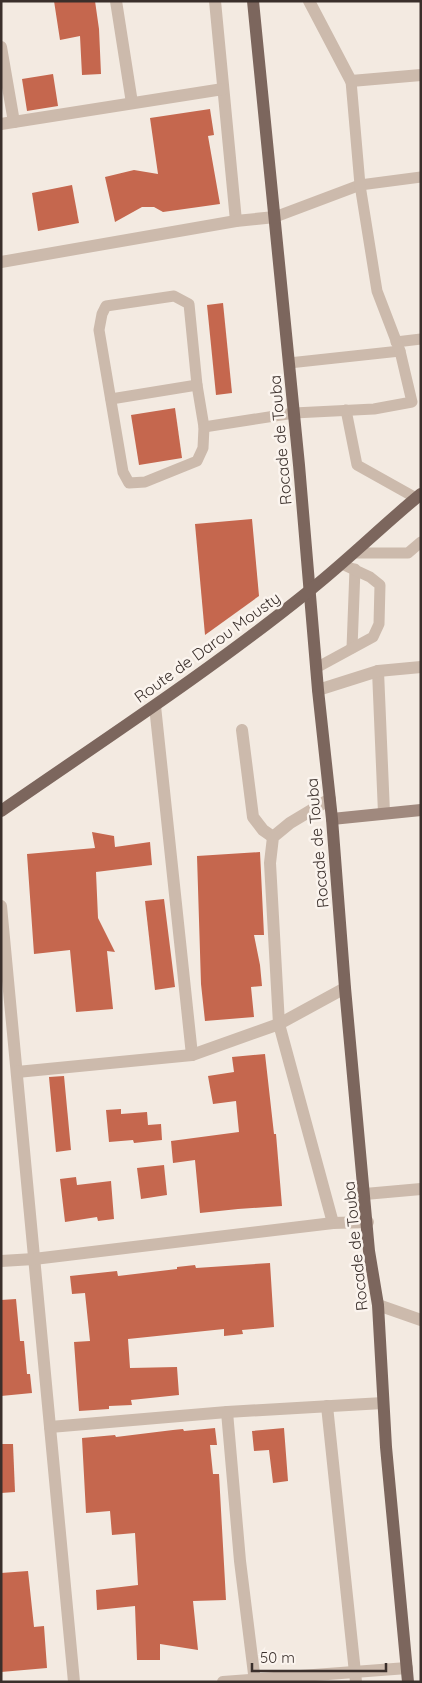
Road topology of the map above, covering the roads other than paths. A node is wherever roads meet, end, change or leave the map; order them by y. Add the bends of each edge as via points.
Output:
1 (116, 1) edge
2 (215, 1) edge
3 (253, 1) edge
4 (309, 1) edge
5 (1, 47) edge
6 (421, 75) edge
7 (351, 80) junction
8 (224, 89) junction
9 (132, 103) junction
10 (7, 123) edge
11 (421, 177) edge
12 (360, 184) junction
13 (275, 218) junction
14 (236, 222) junction
15 (1, 262) edge
16 (421, 339) edge
17 (398, 346) junction
18 (289, 363) junction
19 (197, 384) junction
20 (111, 399) junction
21 (416, 403) edge
22 (346, 410) junction
23 (294, 413) junction
24 (204, 427) junction
25 (418, 496) edge
26 (421, 542) edge
27 (354, 553) junction
28 (342, 564) junction
29 (355, 569) junction
30 (310, 590) junction
31 (352, 648) junction
32 (421, 667) edge
33 (316, 668) junction
34 (378, 671) junction
35 (318, 690) junction
36 (155, 706) junction
37 (242, 730) dead end
38 (330, 799) junction
39 (421, 810) edge
40 (1, 811) edge
41 (384, 813) junction
42 (332, 819) junction
43 (273, 837) junction
44 (1, 906) edge
45 (345, 988) junction
46 (279, 1024) junction
47 (12, 1025) junction
48 (1, 1034) edge
49 (192, 1055) junction
50 (17, 1072) junction
51 (421, 1189) edge
52 (365, 1194) junction
53 (368, 1222) junction
54 (333, 1223) junction
55 (34, 1258) junction
56 (1, 1261) edge
57 (378, 1305) junction
58 (421, 1320) edge
59 (383, 1403) junction
60 (327, 1406) junction
61 (227, 1412) junction
62 (50, 1427) junction
63 (407, 1668) junction
64 (355, 1676) edge
65 (255, 1680) edge
66 (74, 1682) edge
67 (223, 1682) edge
68 (408, 1682) edge

1 - 9 street
2 - 8 street
3 - 13 main road, Rocade de Touba
4 - 7 street
5 - 10 street
6 - 7 street
7 - 12 lane
8 - 9 street
8 - 14 street
9 - 10 street
11 - 12 lane
12 - 13 lane
12 - 17 lane via 377,291
13 - 14 street
13 - 18 main road, Rocade de Touba
14 - 15 street
16 - 17 lane
17 - 18 lane
17 - 21 lane
18 - 23 main road, Rocade de Touba
19 - 20 lane
19 - 20 lane via 189,304 174,296 106,306 99,330
19 - 24 lane
20 - 24 lane via 123,472 129,482 145,482 197,461 203,448
21 - 22 lane
22 - 23 lane
22 - 25 lane via 357,464
23 - 24 lane
23 - 30 main road, Rocade de Touba
25 - 27 main road, Route de Darou Mousty
26 - 27 lane via 408,553
27 - 28 main road, Route de Darou Mousty
28 - 29 lane
28 - 30 main road, Route de Darou Mousty
29 - 31 lane
29 - 31 lane via 380,585 378,624 373,637
30 - 33 main road, Rocade de Touba
30 - 36 main road, Route de Darou Mousty
31 - 33 lane
32 - 34 street
33 - 35 main road, Rocade de Touba
34 - 35 street
34 - 41 street
35 - 38 main road, Rocade de Touba
36 - 40 main road, Route de Darou Mousty
36 - 49 street
37 - 43 street via 252,816
38 - 42 main road, Rocade de Touba
38 - 43 street
39 - 41 street
41 - 42 street
42 - 45 main road, Rocade de Touba
43 - 46 street via 270,863
44 - 47 street
45 - 46 street
45 - 52 main road, Rocade de Touba
46 - 49 street
46 - 54 street
47 - 48 street
47 - 50 street
49 - 50 street
50 - 55 street
51 - 52 street
52 - 53 main road, Rocade de Touba
53 - 54 street
53 - 57 main road, Rocade de Touba
54 - 55 street
55 - 56 street
55 - 62 street
57 - 58 street
57 - 59 main road, Rocade de Touba
59 - 60 street
59 - 63 main road, Rocade de Touba
60 - 61 street
60 - 64 street
61 - 62 street
61 - 65 street via 240,1561
62 - 66 street
63 - 64 street
63 - 68 main road, Rocade de Touba
64 - 65 street
65 - 67 street

